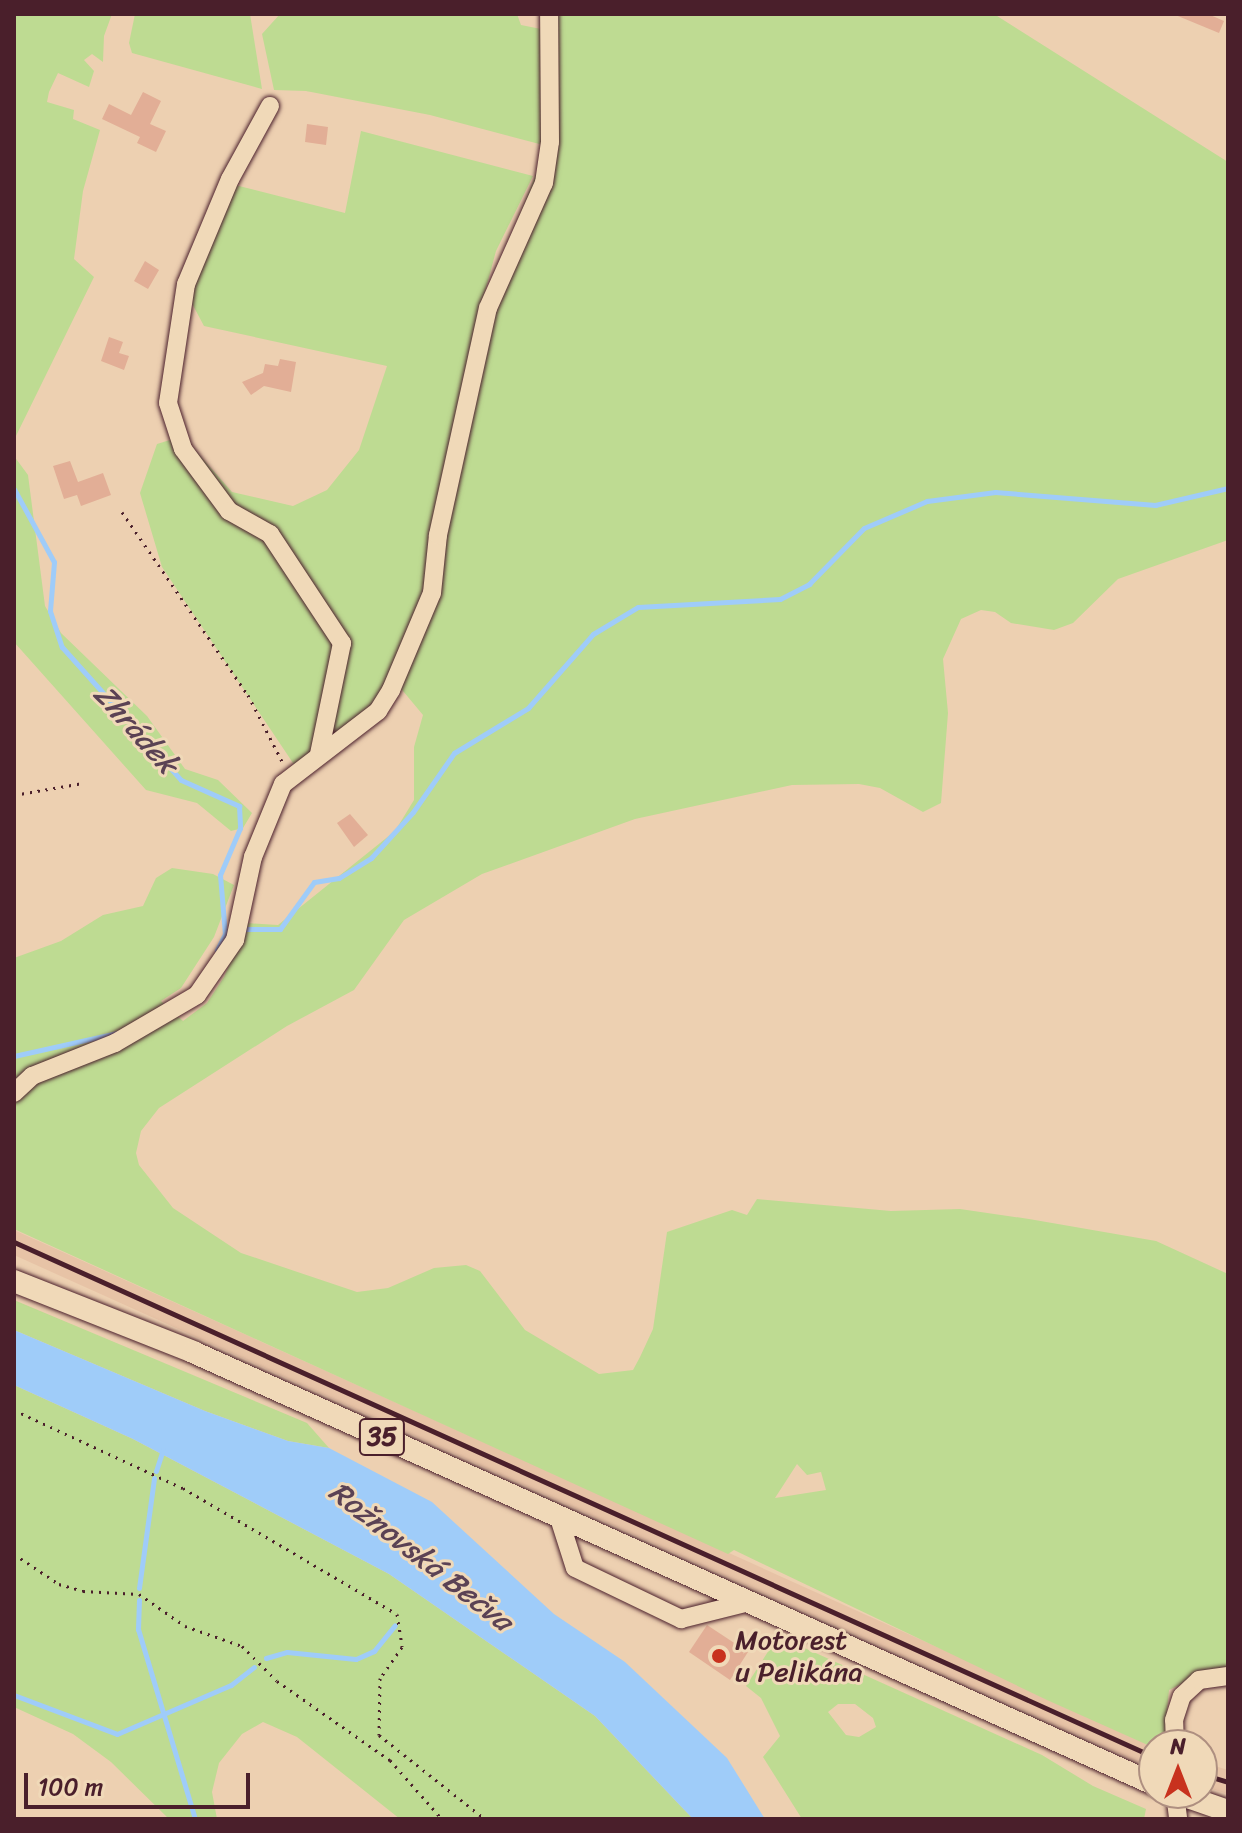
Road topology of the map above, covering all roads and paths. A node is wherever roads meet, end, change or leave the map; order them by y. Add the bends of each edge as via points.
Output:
1 (549, 14) edge
2 (270, 106) dead end
3 (122, 512) dead end
4 (319, 754) junction
5 (291, 775) junction
6 (83, 783) dead end
7 (14, 795) edge
8 (14, 1093) edge
9 (14, 1281) edge
10 (14, 1410) edge
11 (559, 1518) junction
12 (14, 1554) edge
13 (745, 1603) junction
14 (1228, 1676) edge
15 (1174, 1729) edge
16 (1138, 1777) edge
17 (442, 1819) edge
18 (485, 1819) edge

1 - 4 street via 550,142 544,183 488,308 438,535 432,593 378,711
2 - 4 street via 230,179 186,284 168,403 192,461 229,511 270,534 342,643
3 - 5 path via 248,695
4 - 5 street
5 - 8 street via 274,801 253,857 235,940 197,995 115,1043 32,1076
6 - 7 path
9 - 11 main road, 35 via 193,1352
10 - 18 path via 183,1488 397,1614 402,1647 380,1678 379,1735
11 - 13 main road, 35
11 - 13 street via 575,1568 681,1619
12 - 17 path via 59,1584 139,1594 185,1626 242,1646 277,1681 390,1760
13 - 16 main road, 35
14 - 15 street via 1199,1680 1182,1696

